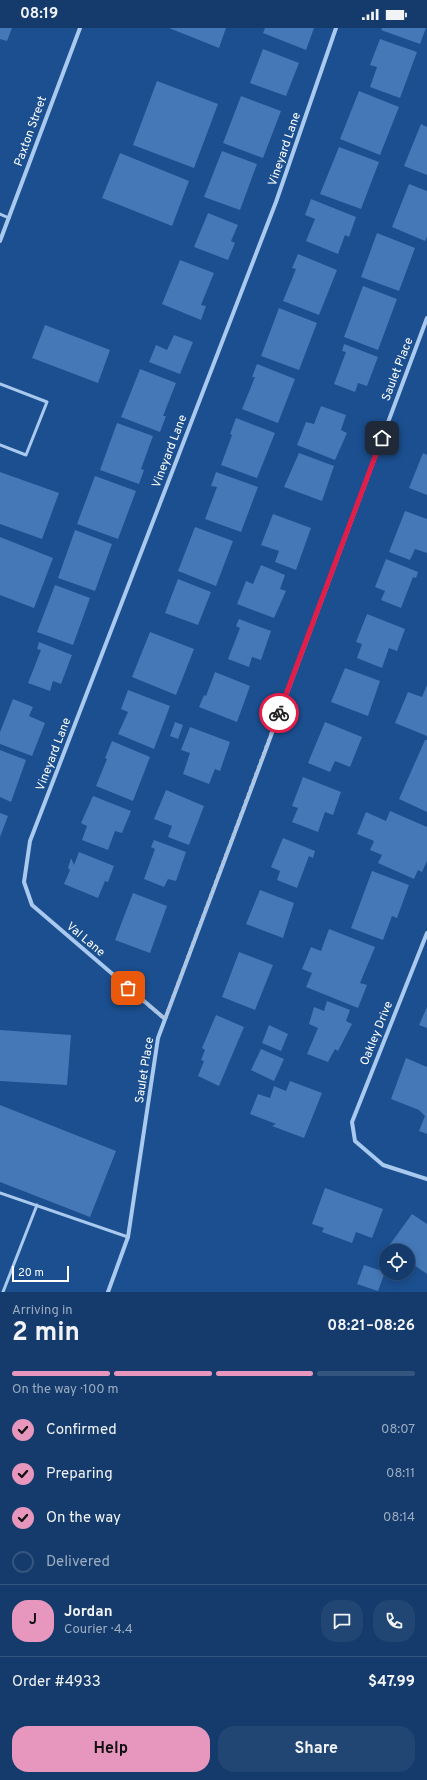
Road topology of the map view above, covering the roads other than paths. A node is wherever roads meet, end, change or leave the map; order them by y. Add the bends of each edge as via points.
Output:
1 (80, 28) edge
2 (336, 28) edge
3 (0, 214) edge
4 (9, 218) junction
5 (0, 241) edge
6 (427, 318) edge
7 (0, 384) edge
8 (0, 445) edge
9 (24, 882) joint
10 (427, 933) edge
11 (165, 1019) junction
12 (427, 1180) edge
13 (0, 1193) edge
14 (37, 1205) junction
15 (128, 1237) junction
16 (3, 1292) edge
17 (108, 1292) edge

1 - 4 street, Paxton Street
2 - 9 street, Vineyard Lane via 276,202 30,841
3 - 4 lane
4 - 5 street, Paxton Street
6 - 11 street, Saulet Place
7 - 8 lane via 47,402 26,455
9 - 11 street, Val Lane via 32,906
10 - 12 street, Oakley Drive via 352,1122 355,1141 383,1165
11 - 15 street, Saulet Place via 158,1038
13 - 14 lane
14 - 15 lane
14 - 16 lane
15 - 17 street, Saulet Place

